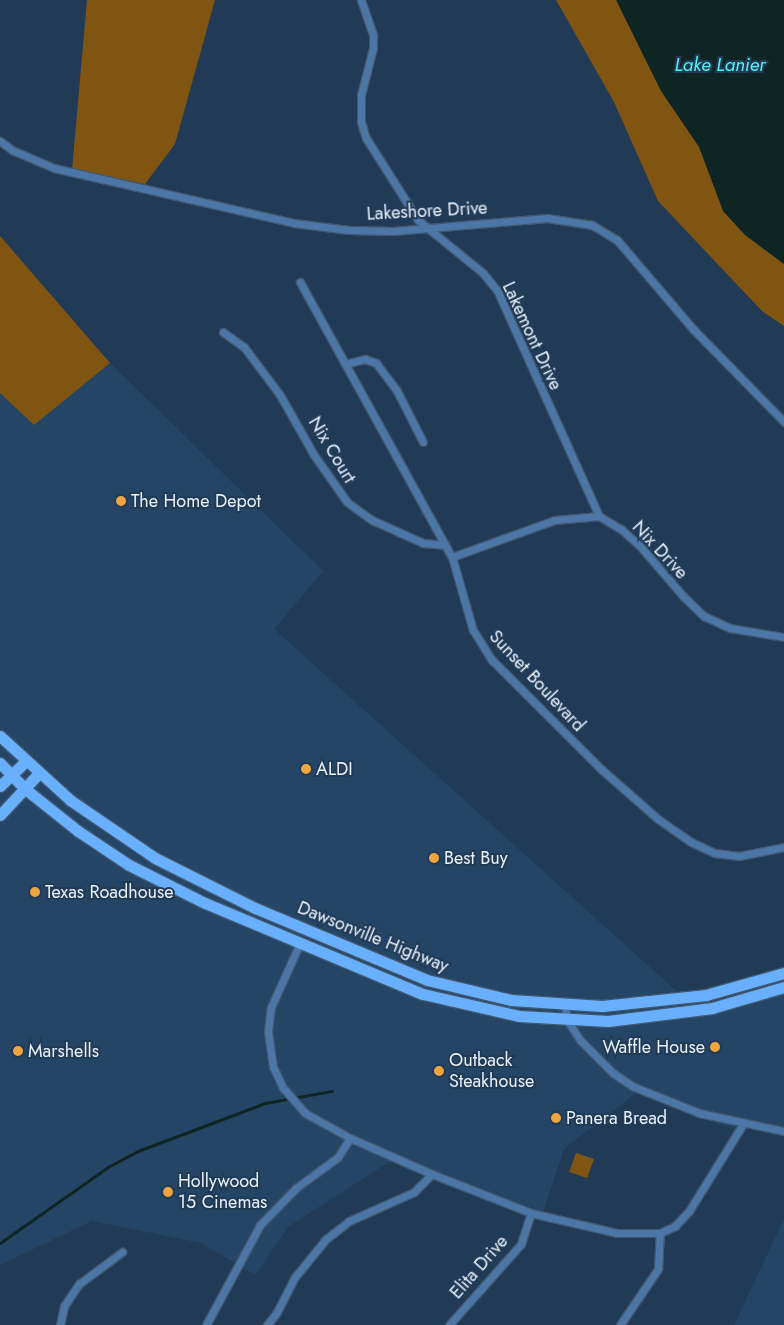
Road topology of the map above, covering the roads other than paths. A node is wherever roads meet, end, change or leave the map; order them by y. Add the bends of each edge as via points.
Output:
1 (361, 0) edge
2 (0, 141) edge
3 (427, 229) junction
4 (300, 282) dead end
5 (223, 332) dead end
6 (345, 364) junction
7 (784, 422) edge
8 (423, 442) dead end
9 (599, 516) junction
10 (444, 545) junction
11 (452, 557) junction
12 (784, 637) edge
13 (0, 736) edge
14 (26, 761) junction
15 (0, 763) edge
16 (39, 773) junction
17 (12, 776) junction
18 (0, 786) edge
19 (24, 788) junction
20 (0, 815) edge
21 (784, 847) edge
22 (300, 943) junction
23 (784, 973) edge
24 (784, 987) edge
25 (566, 1005) junction
26 (567, 1020) junction
27 (743, 1124) junction
28 (784, 1131) edge
29 (350, 1138) junction
30 (432, 1174) junction
31 (531, 1213) junction
32 (660, 1233) junction
33 (122, 1252) dead end
34 (60, 1325) edge
35 (206, 1325) edge
36 (267, 1325) edge
37 (449, 1325) edge
38 (620, 1325) edge

1 - 3 street, Lakemont Drive via 373,34 373,48 361,95 361,122 374,152
2 - 3 street, Lakeshore Drive via 12,150 54,168 217,207 349,230
3 - 7 street, Lakeshore Drive via 547,218 579,222 604,231 632,256 694,330
3 - 9 street, Lakemont Drive via 483,273 497,290
4 - 6 street, Sunset Boulevard
5 - 10 street, Nix Court via 244,347 280,394 314,455 347,502 372,520 423,543
6 - 8 street via 365,359 376,364 397,391
6 - 10 street, Sunset Boulevard
9 - 11 street via 555,520
9 - 12 street, Nix Drive via 640,546 704,616 730,628
10 - 11 street, Sunset Boulevard
11 - 21 street, Sunset Boulevard via 470,621 482,647 601,769 658,819 690,842 714,853 752,855
13 - 14 main road, Dawsonville Highway
14 - 16 main road, Dawsonville Highway
14 - 17 main road
15 - 17 main road, Dawsonville Highway
16 - 19 main road
16 - 25 main road, Dawsonville Highway via 105,826 155,858 255,908 427,980 493,996
17 - 18 main road
17 - 19 main road, Dawsonville Highway
19 - 20 main road
19 - 22 main road, Dawsonville Highway via 78,831 129,864 205,903
22 - 26 main road, Dawsonville Highway via 423,994 492,1012
22 - 29 street via 271,1008 268,1031 273,1068 283,1088 305,1113
23 - 25 main road, Dawsonville Highway via 744,987 674,1001
24 - 26 main road, Dawsonville Highway via 712,1008 658,1017
25 - 26 street
26 - 27 street via 595,1057 632,1086 699,1113
27 - 28 street
27 - 32 street via 689,1211 675,1226
29 - 30 street
29 - 35 street via 338,1157 296,1188 260,1225
30 - 31 street
30 - 36 street via 414,1192 349,1221 326,1238 295,1277
31 - 32 street via 617,1233
31 - 37 street, Elita Drive via 521,1244
32 - 38 street via 658,1270
33 - 34 street via 79,1284 64,1306

